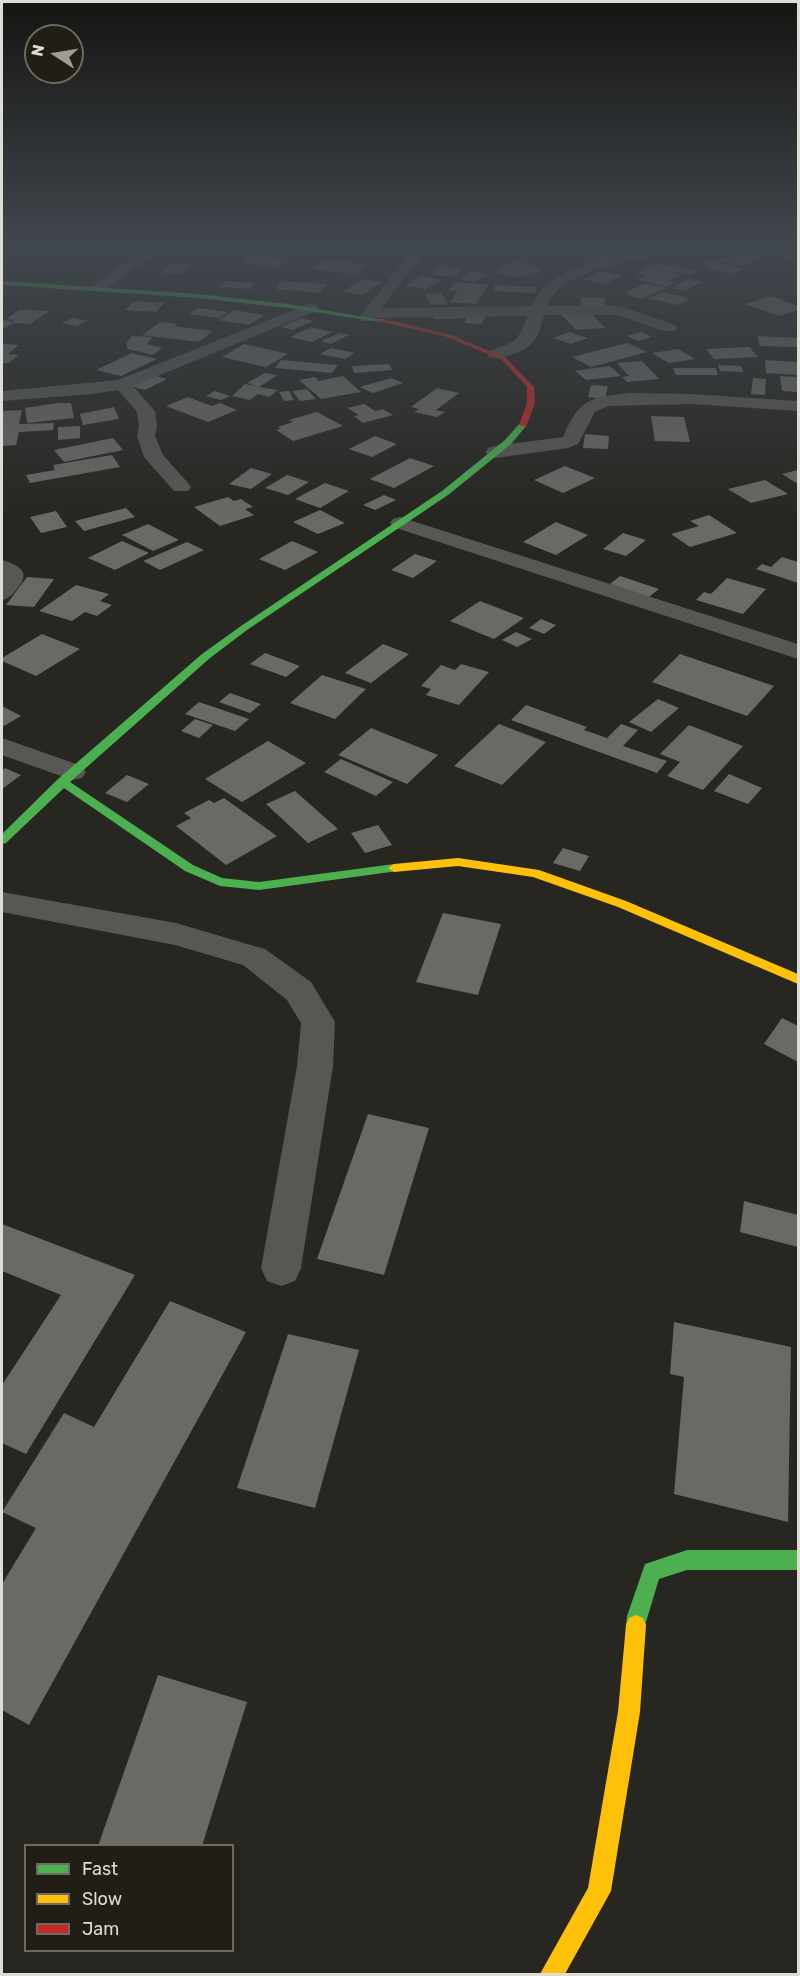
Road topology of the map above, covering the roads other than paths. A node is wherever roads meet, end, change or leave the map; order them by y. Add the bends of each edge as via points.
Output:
1 (233, 339) edge
2 (450, 339) edge
3 (527, 339) edge
4 (495, 354) junction
5 (122, 384) junction
6 (2, 396) edge
7 (798, 405) edge
8 (495, 452) junction
9 (181, 487) dead end
10 (400, 523) junction
11 (2, 567) edge
12 (2, 593) edge
13 (798, 652) edge
14 (2, 746) edge
15 (67, 776) junction
16 (2, 840) edge
17 (2, 902) edge
18 (798, 978) edge
19 (281, 1268) dead end
20 (798, 1560) edge
21 (552, 1974) edge

1 - 5 street
2 - 4 main road
3 - 4 street
4 - 8 main road via 514,366 530,384 532,403 523,425
5 - 6 street
5 - 9 street via 146,411 147,436 154,457
7 - 8 street via 697,399 612,400 595,404 584,412 571,440
8 - 10 main road via 468,477
10 - 13 street
10 - 15 main road via 241,630
11 - 12 street via 13,573 13,580
14 - 15 street
15 - 16 main road
15 - 18 main road via 189,868 220,882 259,886 458,862 535,873 622,904
17 - 19 street via 176,934 254,957 299,991 318,1022 315,1066
20 - 21 main road via 687,1560 652,1571 638,1616 629,1712 599,1891

